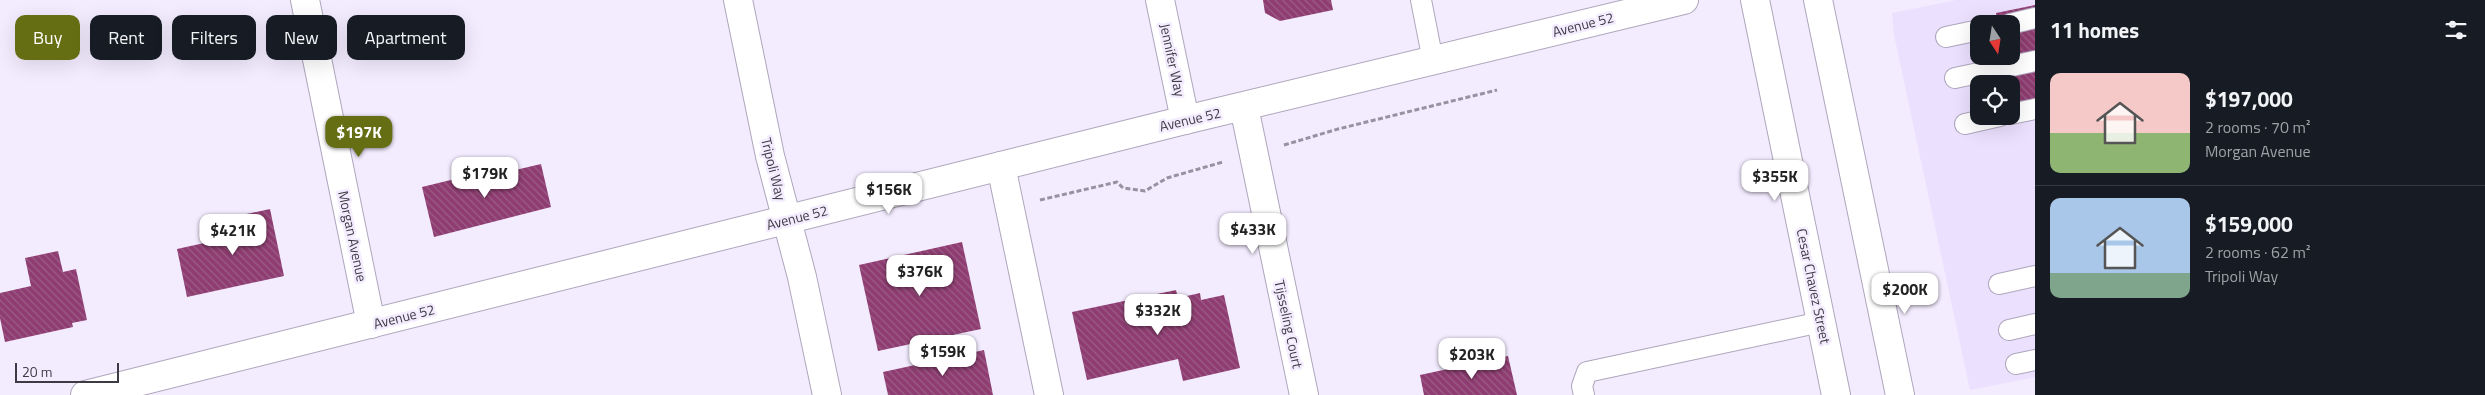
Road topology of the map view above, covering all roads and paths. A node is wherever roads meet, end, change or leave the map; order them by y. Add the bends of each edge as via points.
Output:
1 (304, 0) edge
2 (738, 0) edge
3 (1160, 0) edge
4 (1421, 0) edge
5 (1684, 0) edge
6 (1755, 0) edge
7 (1818, 0) edge
8 (2035, 18) edge
9 (2020, 22) edge
10 (1970, 32) edge
11 (1946, 37) dead end
12 (1433, 61) junction
13 (2035, 61) edge
14 (1955, 78) dead end
15 (1244, 107) junction
16 (2035, 109) edge
17 (2020, 112) edge
18 (1185, 120) junction
19 (1970, 123) edge
20 (1965, 124) dead end
21 (1001, 166) junction
22 (786, 219) junction
23 (2035, 276) edge
24 (1999, 284) dead end
25 (1821, 322) junction
26 (372, 324) junction
27 (2035, 324) edge
28 (2008, 330) dead end
29 (85, 395) edge
30 (827, 395) edge
31 (1049, 395) edge
32 (1304, 395) edge
33 (1584, 395) edge
34 (1836, 395) edge
35 (1900, 395) edge

1 - 26 main road, Morgan Avenue
2 - 22 main road, Tripoli Way
3 - 18 main road, Jennifer Way
4 - 12 lane
5 - 12 main road, Avenue 52
6 - 25 main road, Cesar Chavez Street
7 - 35 main road
8 - 9 lane
10 - 11 lane
12 - 15 main road, Avenue 52
13 - 14 lane
15 - 18 main road, Avenue 52
15 - 32 main road, Tijsseling Court
16 - 17 lane
18 - 21 main road, Avenue 52
19 - 20 lane
21 - 22 main road, Avenue 52
21 - 31 main road
22 - 26 main road, Avenue 52
22 - 30 main road, Tripoli Way
23 - 24 lane
25 - 33 lane via 1587,372 1582,386
25 - 34 main road, Cesar Chavez Street
26 - 29 main road, Avenue 52
27 - 28 lane

